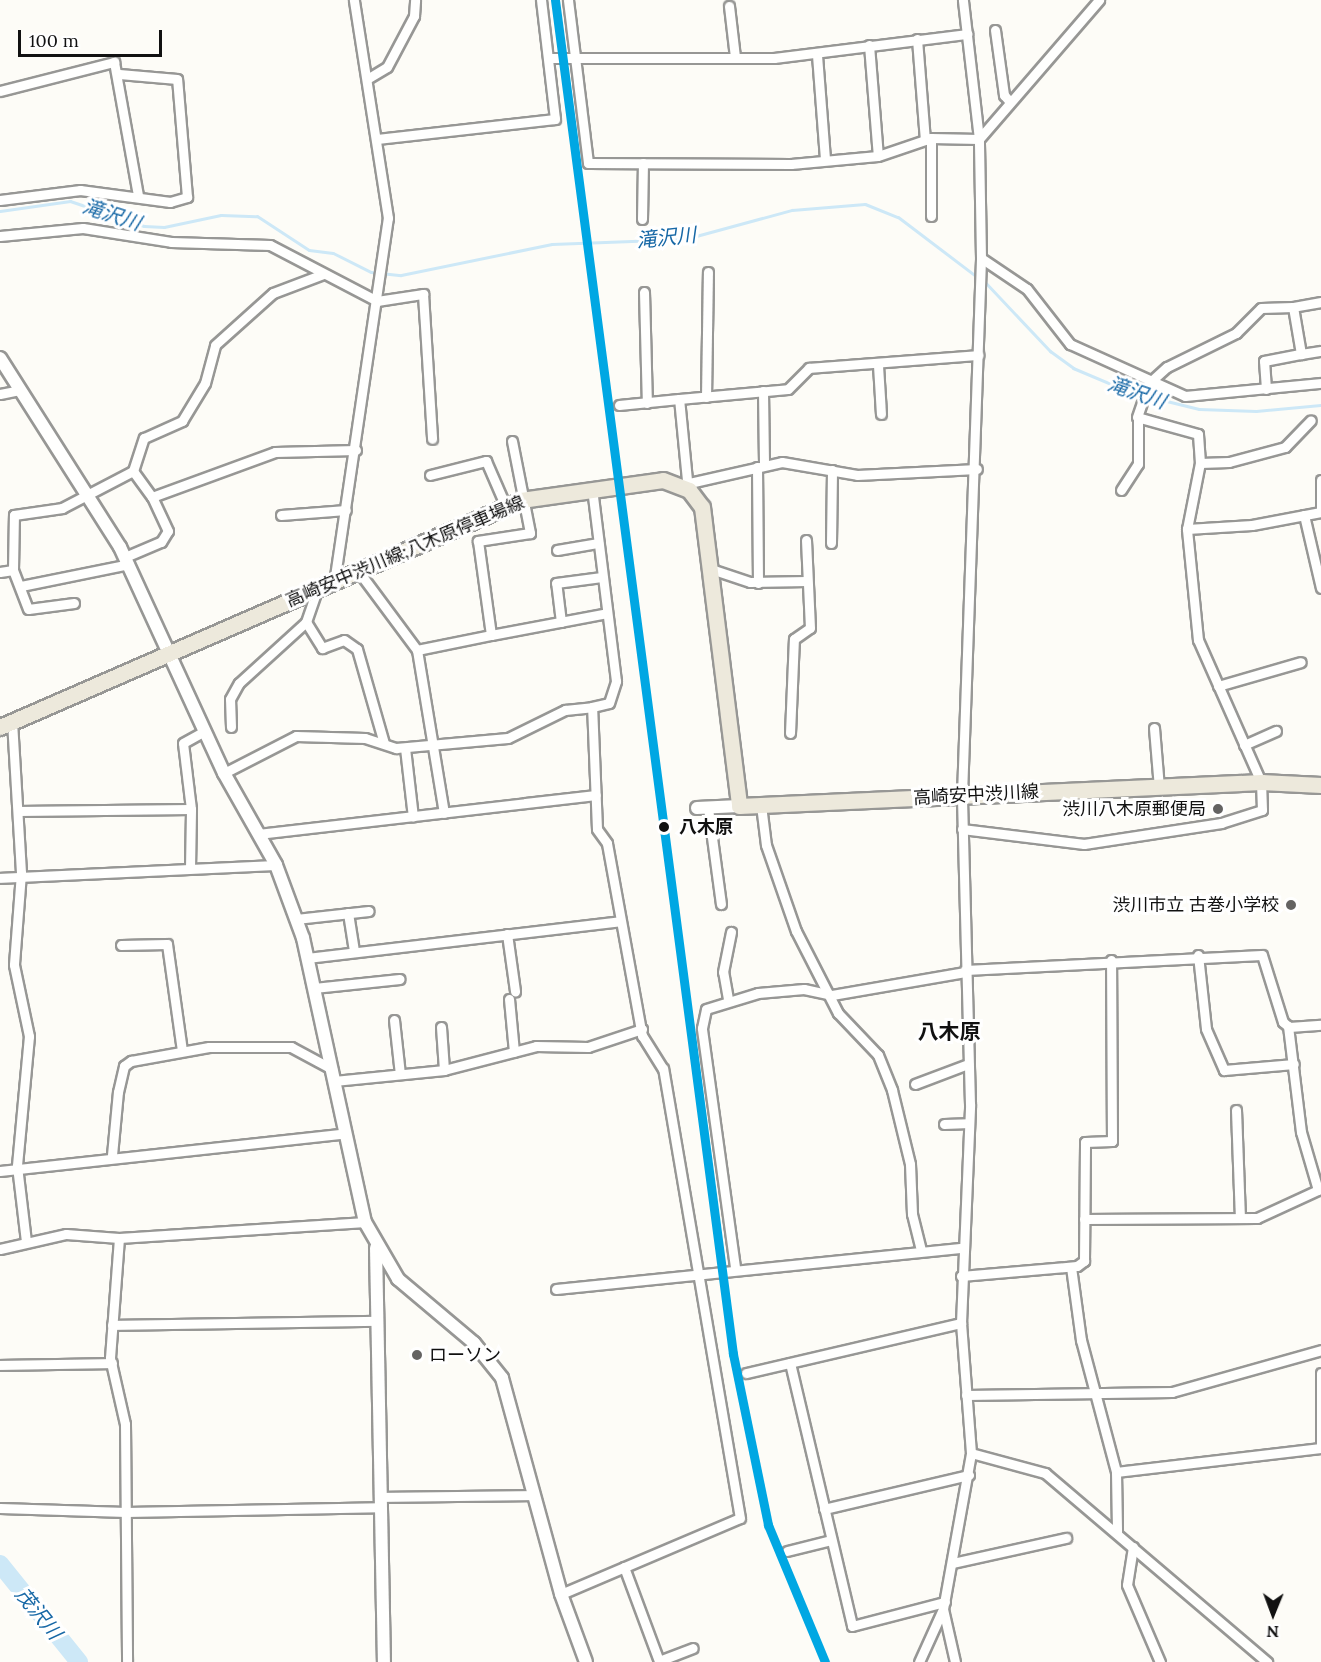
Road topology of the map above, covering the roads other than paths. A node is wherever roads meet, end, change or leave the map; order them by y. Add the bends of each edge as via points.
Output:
1 (354, 0) edge
2 (415, 0) edge
3 (541, 0) edge
4 (568, 0) edge
5 (963, 0) edge
6 (1099, 0) edge
7 (729, 6) dead end
8 (995, 30) dead end
9 (968, 34) junction
10 (917, 39) junction
11 (869, 45) junction
12 (575, 55) junction
13 (818, 55) junction
14 (735, 57) junction
15 (548, 58) junction
16 (119, 74) junction
17 (367, 79) junction
18 (0, 91) edge
19 (1010, 102) junction
20 (377, 139) junction
21 (928, 139) junction
22 (979, 139) junction
23 (878, 156) junction
24 (825, 158) junction
25 (643, 163) junction
26 (138, 196) junction
27 (0, 200) edge
28 (931, 216) dead end
29 (642, 219) dead end
30 (0, 236) edge
31 (981, 258) junction
32 (708, 272) dead end
33 (323, 274) junction
34 (644, 292) dead end
35 (377, 301) junction
36 (1321, 302) edge
37 (1293, 307) junction
38 (1321, 351) edge
39 (1301, 354) junction
40 (979, 355) junction
41 (0, 358) edge
42 (878, 365) junction
43 (1321, 383) edge
44 (1148, 385) junction
45 (1266, 389) junction
46 (16, 391) junction
47 (763, 391) junction
48 (0, 394) edge
49 (706, 397) junction
50 (679, 399) junction
51 (646, 403) junction
52 (619, 405) dead end
53 (881, 414) dead end
54 (1138, 417) junction
55 (1311, 420) dead end
56 (432, 440) dead end
57 (512, 441) dead end
58 (356, 450) junction
59 (1200, 463) junction
60 (761, 466) junction
61 (977, 469) junction
62 (832, 470) junction
63 (133, 471) junction
64 (430, 475) dead end
65 (1321, 480) edge
66 (685, 483) junction
67 (591, 488) junction
68 (1121, 490) dead end
69 (89, 496) junction
70 (152, 497) junction
71 (523, 500) junction
72 (506, 507) junction
73 (346, 510) junction
74 (281, 515) dead end
75 (1304, 515) junction
76 (1187, 529) junction
77 (806, 540) dead end
78 (598, 543) junction
79 (831, 543) dead end
80 (556, 550) dead end
81 (127, 561) junction
82 (711, 569) junction
83 (13, 570) junction
84 (0, 572) edge
85 (359, 572) junction
86 (602, 577) junction
87 (807, 581) junction
88 (334, 583) junction
89 (758, 583) junction
90 (21, 586) junction
91 (1321, 588) edge
92 (317, 590) junction
93 (74, 603) dead end
94 (607, 613) junction
95 (306, 622) junction
96 (561, 622) junction
97 (491, 635) junction
98 (417, 650) junction
99 (169, 655) junction
100 (1301, 662) dead end
101 (1218, 686) junction
102 (592, 707) junction
103 (6, 724) edge
104 (231, 727) dead end
105 (1154, 728) dead end
106 (205, 731) junction
107 (1276, 731) dead end
108 (790, 733) dead end
109 (384, 743) junction
110 (435, 745) junction
111 (1244, 745) junction
112 (405, 748) junction
113 (224, 773) junction
114 (1261, 782) junction
115 (1321, 785) edge
116 (1159, 787) junction
117 (596, 795) junction
118 (962, 795) junction
119 (739, 806) junction
120 (761, 806) junction
121 (702, 808) joint
122 (191, 809) junction
123 (18, 811) junction
124 (444, 813) junction
125 (413, 816) junction
126 (962, 829) junction
127 (258, 834) junction
128 (276, 865) junction
129 (190, 867) junction
130 (21, 873) junction
131 (0, 878) edge
132 (721, 903) dead end
133 (369, 911) dead end
134 (348, 913) junction
135 (296, 920) junction
136 (620, 921) junction
137 (731, 932) dead end
138 (507, 934) junction
139 (121, 945) dead end
140 (354, 952) junction
141 (1198, 955) junction
142 (307, 958) junction
143 (1111, 960) junction
144 (965, 971) junction
145 (400, 979) dead end
146 (314, 988) junction
147 (832, 995) junction
148 (728, 999) junction
149 (394, 1020) dead end
150 (1321, 1025) edge
151 (1288, 1026) junction
152 (441, 1027) dead end
153 (642, 1029) junction
154 (182, 1052) junction
155 (513, 1052) junction
156 (968, 1064) junction
157 (1294, 1064) junction
158 (444, 1070) junction
159 (400, 1074) junction
160 (333, 1075) junction
161 (915, 1084) dead end
162 (1236, 1110) dead end
163 (969, 1123) junction
164 (944, 1124) dead end
165 (342, 1134) junction
166 (112, 1155) junction
167 (17, 1166) junction
168 (0, 1170) edge
169 (1319, 1176) edge
170 (1320, 1192) edge
171 (1240, 1218) junction
172 (1084, 1219) junction
173 (365, 1222) junction
174 (119, 1238) junction
175 (26, 1240) junction
176 (376, 1248) junction
177 (960, 1248) junction
178 (0, 1249) edge
179 (921, 1251) junction
180 (735, 1267) junction
181 (1071, 1267) junction
182 (699, 1271) junction
183 (960, 1276) junction
184 (556, 1289) dead end
185 (375, 1321) junction
186 (961, 1323) junction
187 (112, 1325) junction
188 (1321, 1350) edge
189 (112, 1363) junction
190 (790, 1363) junction
191 (0, 1365) edge
192 (746, 1373) dead end
193 (1321, 1373) edge
194 (966, 1395) junction
195 (1098, 1396) junction
196 (1321, 1448) edge
197 (971, 1453) junction
198 (1116, 1472) junction
199 (969, 1475) junction
200 (534, 1495) junction
201 (380, 1502) junction
202 (0, 1508) edge
203 (824, 1509) junction
204 (126, 1512) junction
205 (1117, 1532) junction
206 (1066, 1538) dead end
207 (831, 1540) junction
208 (1133, 1547) junction
209 (787, 1551) dead end
210 (953, 1563) junction
211 (624, 1567) junction
212 (561, 1594) junction
213 (944, 1606) junction
214 (693, 1648) dead end
215 (127, 1662) edge
216 (384, 1662) edge
217 (586, 1662) edge
218 (919, 1662) edge
219 (955, 1662) edge
220 (1160, 1662) edge
221 (1267, 1662) edge

1 - 17 street
2 - 17 street via 414,16 387,67
3 - 15 street
4 - 12 street
5 - 9 street
6 - 19 street
7 - 14 street
8 - 19 street
9 - 10 street
9 - 22 street
10 - 11 street
10 - 21 street
11 - 13 street
11 - 23 street
12 - 14 street
12 - 15 street
12 - 25 street via 588,163
13 - 14 street
13 - 24 street
15 - 20 street via 555,118
16 - 18 street via 114,62
16 - 26 street
16 - 26 street via 177,79 189,193 170,202
17 - 20 street
19 - 22 street
20 - 35 street via 388,218
21 - 22 street
21 - 23 street
21 - 28 street
22 - 31 street
23 - 24 street
24 - 25 street via 791,164
25 - 29 street
26 - 27 street via 80,190
30 - 33 street via 83,228 171,242 270,245
31 - 40 street
31 - 44 street via 1027,289 1064,340
32 - 49 street
33 - 35 street
33 - 63 street via 273,293 215,345 205,383 182,421 144,438
34 - 51 street
35 - 56 street via 423,294
35 - 58 street
36 - 37 street
37 - 39 street
37 - 44 street via 1261,308 1236,333 1167,367
38 - 39 street
39 - 45 street via 1264,361
40 - 42 street
40 - 61 street
41 - 46 street
42 - 47 street via 809,368 792,387
42 - 53 street
43 - 45 street
44 - 45 street via 1185,396
44 - 54 street via 1138,406
46 - 48 street
46 - 69 street
47 - 49 street
47 - 60 street
49 - 50 street
50 - 51 street
50 - 66 street
51 - 52 street
54 - 59 street via 1198,434
54 - 68 street via 1138,464
55 - 59 street via 1285,447 1229,462
57 - 71 street
58 - 70 street via 275,452
58 - 73 street
59 - 76 street
60 - 62 street via 801,463
60 - 66 street
60 - 89 street
61 - 62 street via 883,475
61 - 118 street
62 - 79 street
63 - 69 street
63 - 70 street
64 - 72 street via 484,460
65 - 75 street via 1321,512
66 - 67 main road, 高崎安中渋川線;八木原停車場線 via 663,480
66 - 82 main road via 702,507
67 - 71 main road, 高崎安中渋川線;八木原停車場線
67 - 78 street
69 - 81 street
69 - 83 street via 62,508 14,515
70 - 81 street via 168,531 161,542
71 - 72 main road, 高崎安中渋川線;八木原停車場線
71 - 97 street via 530,533 478,541
72 - 85 main road, 高崎安中渋川線;八木原停車場線
73 - 74 street
73 - 88 street
75 - 76 street
75 - 91 street
76 - 101 street via 1198,640
77 - 87 street
78 - 80 street
78 - 86 street
81 - 90 street
81 - 99 street
82 - 89 street
82 - 119 main road
83 - 84 street
83 - 90 street
85 - 88 main road, 高崎安中渋川線;八木原停車場線
85 - 98 street
86 - 94 street
86 - 96 street via 556,583
87 - 89 street
87 - 108 street via 810,628 794,639
88 - 92 main road, 高崎安中渋川線;八木原停車場線
90 - 93 street via 28,609
92 - 95 street
92 - 99 main road, 高崎安中渋川線;八木原停車場線
94 - 96 street
94 - 102 street via 613,699
95 - 104 street via 239,683 230,699
95 - 109 street via 322,648 344,640 357,649
96 - 97 street
97 - 98 street
98 - 110 street
99 - 103 main road, 高崎安中渋川線;八木原停車場線
99 - 106 street
100 - 101 street
101 - 111 street
102 - 110 street via 565,710 508,738
102 - 117 street
103 - 123 street
105 - 116 street
106 - 113 street
106 - 122 street via 183,744
107 - 111 street
109 - 112 street
109 - 113 street via 336,735 296,736
110 - 112 street
110 - 124 street
111 - 114 street
112 - 125 street
113 - 127 street
114 - 115 main road, 高崎安中渋川線
114 - 116 main road, 高崎安中渋川線
114 - 126 street via 1262,810 1209,825 1084,844
116 - 118 main road, 高崎安中渋川線
117 - 124 street
117 - 136 street via 597,828 607,843
118 - 120 main road, 高崎安中渋川線
118 - 126 street
119 - 120 main road, 高崎安中渋川線
119 - 121 street
120 - 147 street via 766,845 796,931
121 - 132 street
122 - 123 street
122 - 129 street
123 - 130 street
124 - 125 street
125 - 127 street
126 - 144 street
127 - 128 street
128 - 129 street
128 - 135 street
129 - 130 street
130 - 131 street
130 - 167 street via 14,965 29,1036
133 - 134 street
134 - 135 street
134 - 140 street
135 - 142 street
136 - 138 street
136 - 153 street
137 - 148 street via 723,972
138 - 140 street
138 - 155 street
139 - 154 street via 167,944
140 - 142 street
141 - 143 street
141 - 151 street via 1262,955
141 - 157 street via 1206,1029 1224,1070
142 - 146 street
143 - 144 street
143 - 172 street via 1112,1141 1085,1142
144 - 147 street
144 - 156 street
145 - 146 street
146 - 160 street
147 - 148 street via 804,989
147 - 179 street via 838,1013 878,1055 892,1089 910,1164 912,1214
148 - 180 street via 706,1009 702,1028
149 - 159 street
150 - 151 street
151 - 157 street
152 - 158 street
153 - 155 street via 588,1047
153 - 182 street via 663,1069
154 - 160 street via 291,1047
154 - 166 street via 124,1066
155 - 158 street
156 - 161 street
156 - 163 street
157 - 169 street via 1301,1132
158 - 159 street
159 - 160 street
160 - 165 street
162 - 171 street
163 - 164 street
163 - 177 street
165 - 166 street
165 - 173 street
166 - 167 street
167 - 168 street
167 - 175 street
169 - 170 street
170 - 171 street via 1257,1218
171 - 172 street
172 - 181 street via 1084,1261
173 - 174 street
173 - 176 street
174 - 175 street via 66,1234
174 - 187 street
175 - 178 street via 10,1251
176 - 185 street
176 - 200 street via 398,1279 474,1343 502,1378
177 - 179 street
177 - 183 street
179 - 180 street
180 - 182 street
181 - 183 street
181 - 195 street via 1081,1340
182 - 184 street
182 - 211 street via 741,1518
183 - 186 street
185 - 187 street
185 - 201 street
186 - 190 street
186 - 194 street
187 - 189 street
188 - 195 street via 1188,1390
189 - 191 street
189 - 204 street via 125,1424
190 - 192 street
190 - 203 street
193 - 196 street
194 - 195 street
194 - 197 street
195 - 198 street
196 - 198 street
197 - 199 street
197 - 205 street via 1031,1465
198 - 205 street
199 - 203 street
199 - 210 street
200 - 201 street
200 - 212 street
201 - 204 street
201 - 216 street
202 - 204 street
203 - 207 street
204 - 215 street
205 - 208 street
206 - 210 street
207 - 209 street
207 - 213 street via 852,1626
208 - 220 street via 1127,1585
208 - 221 street
210 - 213 street
211 - 212 street
211 - 214 street via 659,1661
212 - 217 street
213 - 218 street
213 - 219 street

